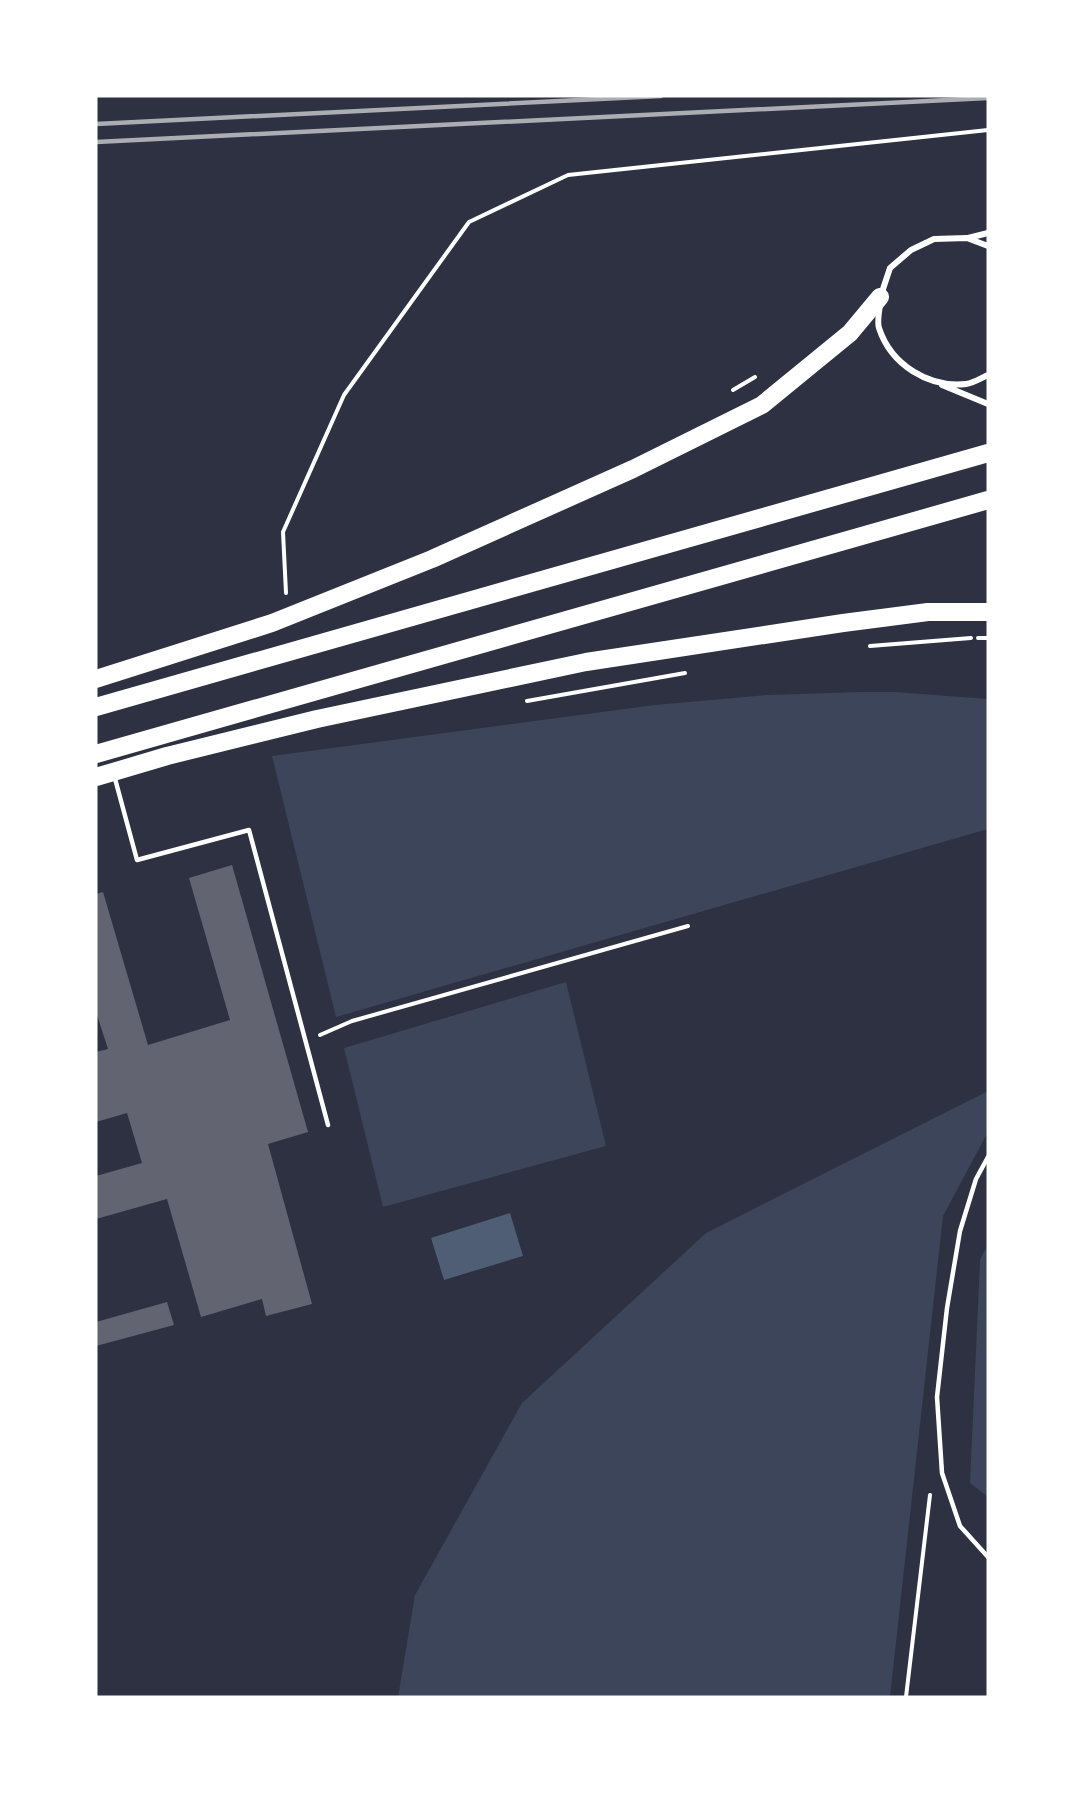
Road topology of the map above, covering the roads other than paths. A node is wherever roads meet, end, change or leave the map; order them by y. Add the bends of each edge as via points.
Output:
1 (988, 233) edge
2 (967, 238) junction
3 (988, 246) edge
4 (880, 297) junction
5 (988, 375) edge
6 (939, 383) junction
7 (988, 404) edge
8 (988, 453) edge
9 (988, 500) edge
10 (988, 612) edge
11 (96, 679) edge
12 (96, 706) edge
13 (96, 754) edge
14 (114, 772) junction
15 (96, 777) edge
16 (328, 1125) dead end
17 (988, 1157) edge
18 (988, 1557) edge

1 - 2 street
2 - 3 street
2 - 4 street via 934,239 911,250 890,268
4 - 6 street via 879,327 891,352 908,369
4 - 11 highway via 850,333 762,405 633,469 432,559 272,623
5 - 6 street via 968,384
6 - 7 street
8 - 12 highway
9 - 13 highway
10 - 14 highway via 928,612 586,662 317,719
14 - 15 highway
14 - 16 lane via 137,860 249,830
17 - 18 lane via 976,1179 960,1231 938,1396 942,1473 960,1526

